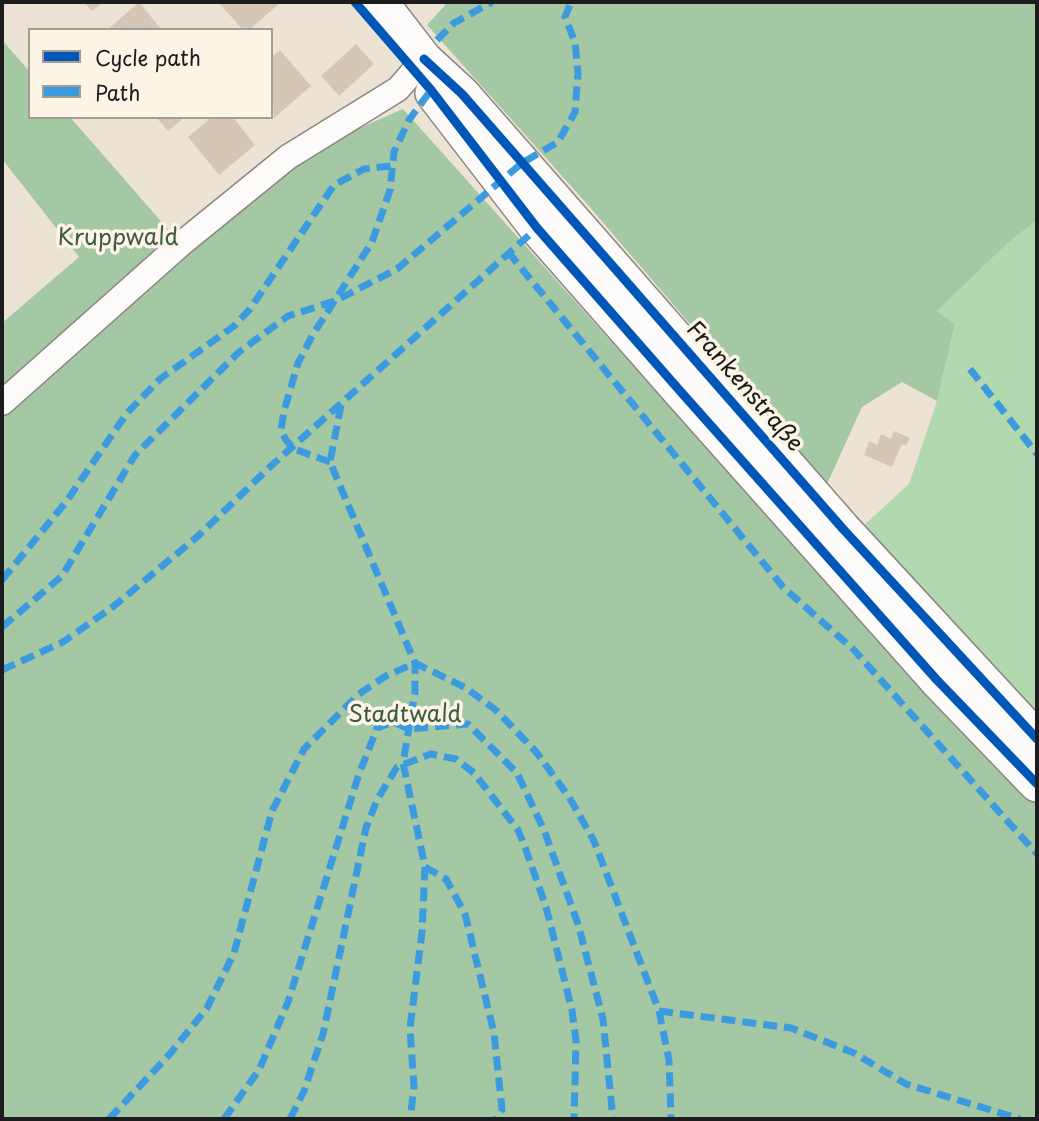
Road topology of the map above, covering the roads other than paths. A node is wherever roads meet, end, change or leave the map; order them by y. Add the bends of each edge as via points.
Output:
1 (380, 2) edge
2 (424, 59) junction
3 (2, 403) edge
4 (947, 667) junction
5 (1037, 739) edge
6 (1037, 784) edge

1 - 2 main road
2 - 3 street via 398,89 289,157 181,244
2 - 4 main road via 431,90 537,228
4 - 5 main road
4 - 6 main road

